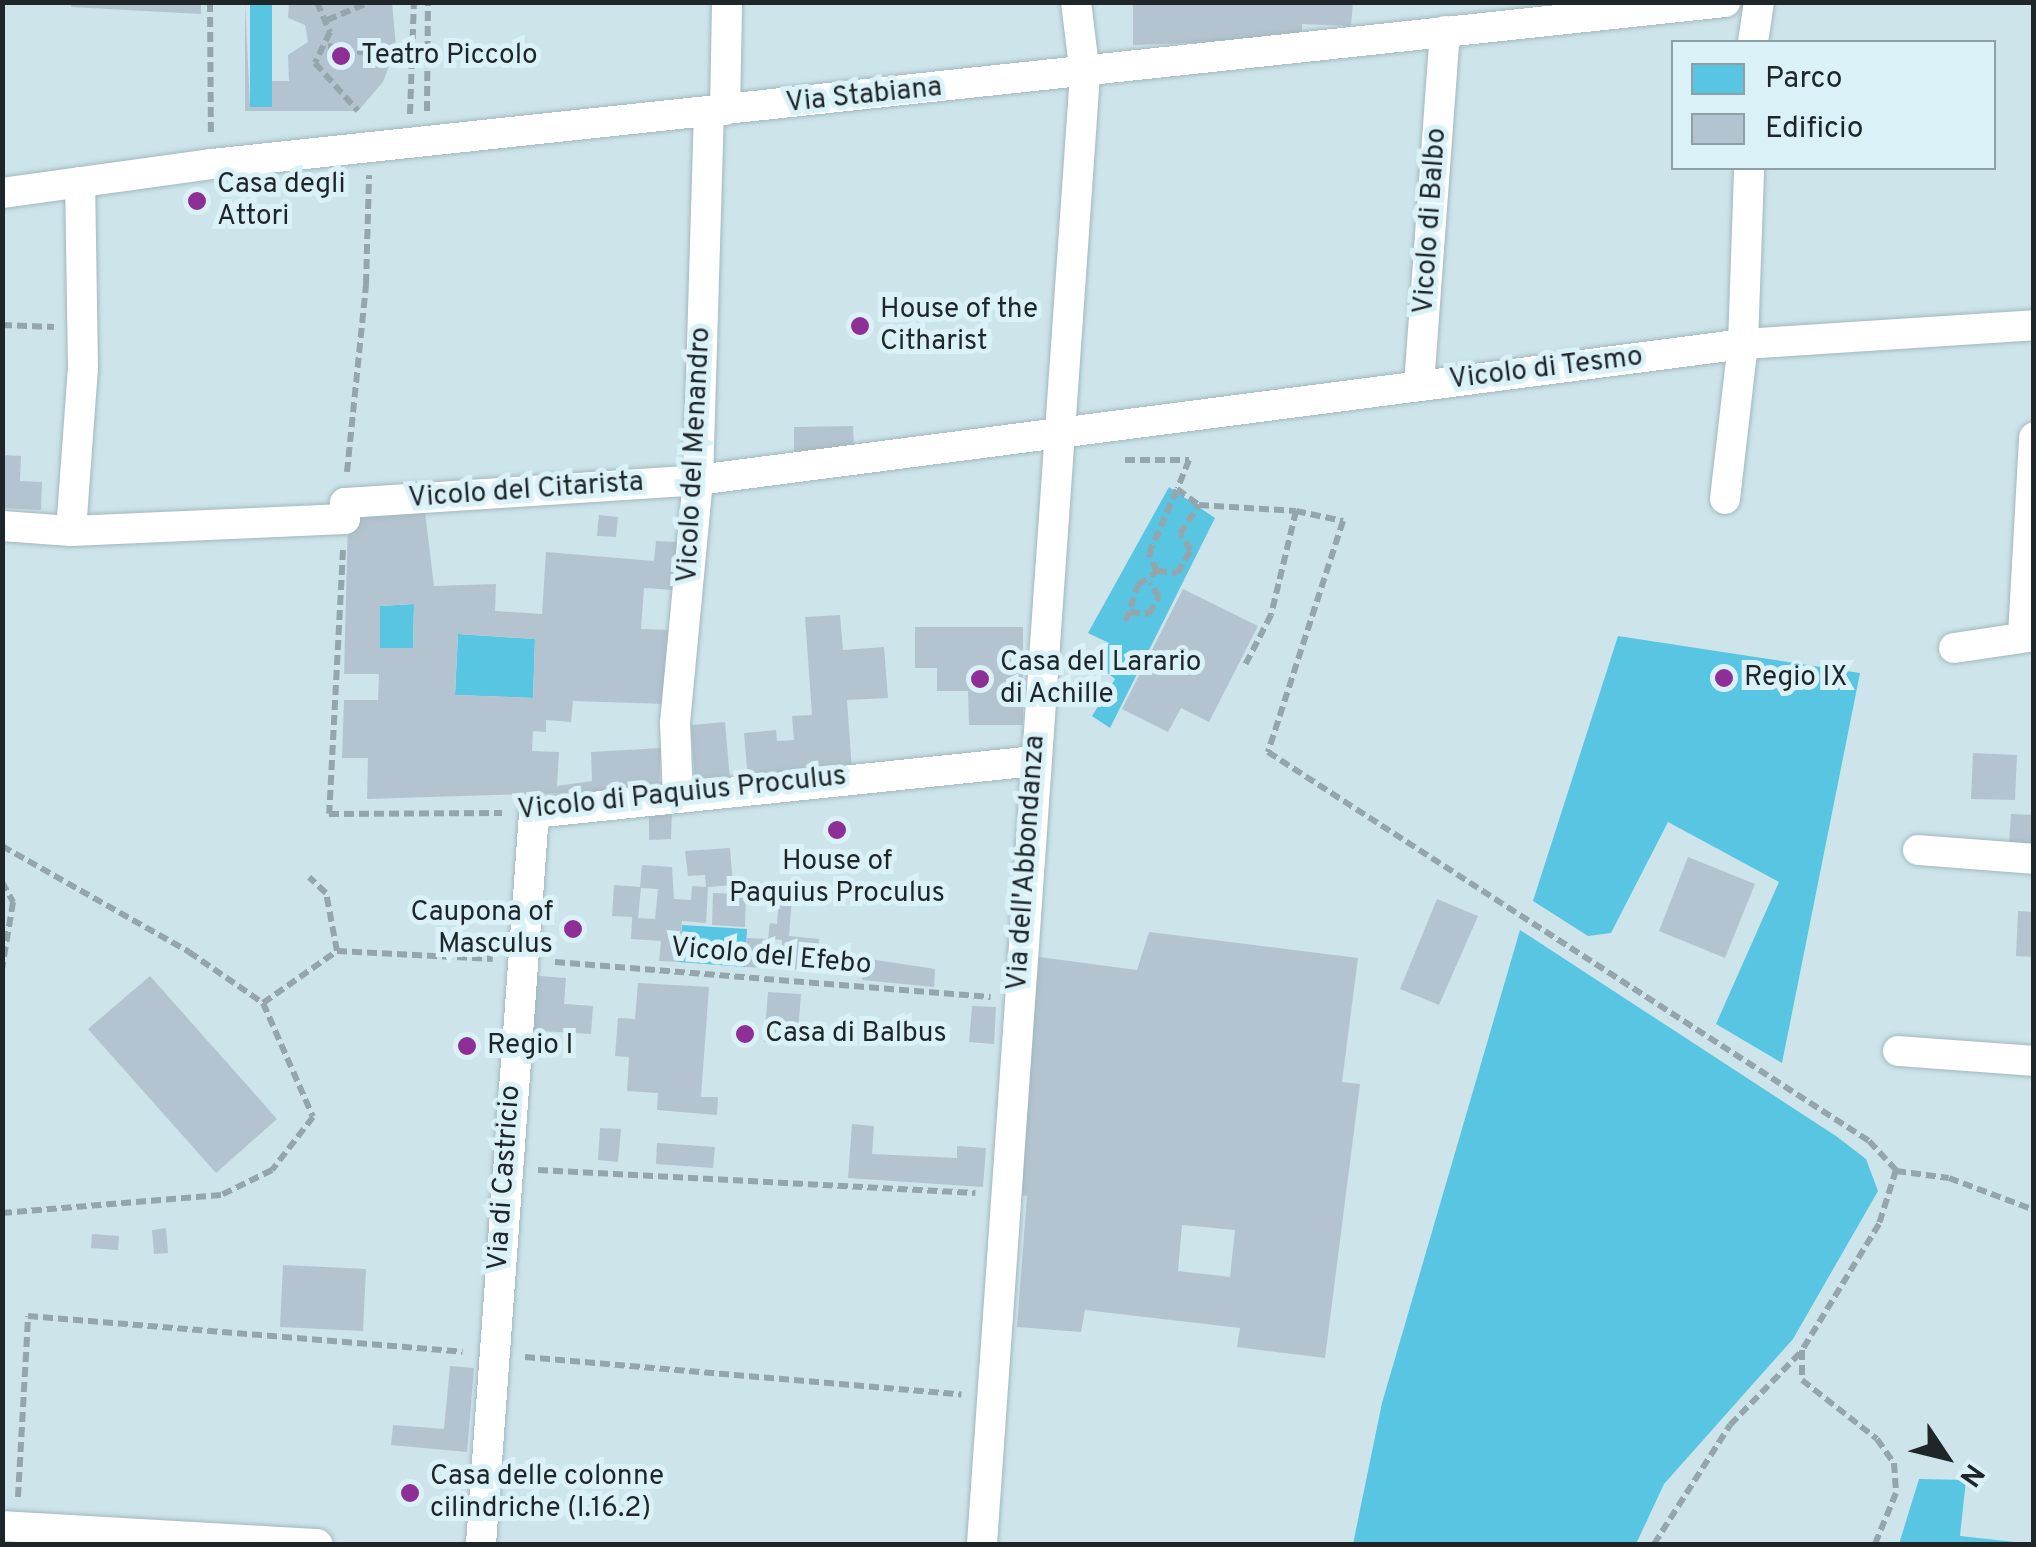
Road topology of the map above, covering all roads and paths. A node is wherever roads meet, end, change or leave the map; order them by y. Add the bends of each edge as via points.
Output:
1 (210, 2) edge
2 (316, 2) edge
3 (370, 2) edge
4 (414, 2) edge
5 (428, 2) edge
6 (727, 2) edge
7 (1076, 2) edge
8 (1725, 2) edge
9 (1759, 2) edge
10 (327, 20) junction
11 (1753, 40) edge
12 (1444, 44) junction
13 (328, 46) junction
14 (394, 58) dead end
15 (1085, 74) junction
16 (358, 111) dead end
17 (717, 112) junction
18 (428, 115) dead end
19 (410, 145) junction
20 (364, 151) junction
21 (212, 164) junction
22 (1749, 170) edge
23 (80, 182) junction
24 (2, 193) edge
25 (2, 325) edge
26 (2034, 325) edge
27 (83, 336) junction
28 (1744, 344) junction
29 (1419, 385) junction
30 (1061, 430) junction
31 (2034, 437) edge
32 (1189, 460) dead end
33 (698, 480) junction
34 (1177, 490) junction
35 (1725, 499) dead end
36 (1199, 505) junction
37 (345, 511) junction
38 (1296, 511) junction
39 (2, 526) edge
40 (72, 531) junction
41 (1162, 532) junction
42 (1180, 534) junction
43 (1157, 571) junction
44 (1150, 582) junction
45 (1130, 612) junction
46 (1126, 620) dead end
47 (2028, 636) edge
48 (1954, 648) dead end
49 (1244, 667) dead end
50 (1035, 761) junction
51 (678, 796) junction
52 (534, 812) junction
53 (2, 846) edge
54 (1918, 850) dead end
55 (2034, 859) edge
56 (309, 877) dead end
57 (2, 882) edge
58 (337, 951) junction
59 (521, 960) junction
60 (2, 969) edge
61 (1017, 999) junction
62 (263, 1003) junction
63 (1898, 1051) dead end
64 (2034, 1061) edge
65 (506, 1168) junction
66 (1896, 1170) junction
67 (1001, 1194) junction
68 (2034, 1210) edge
69 (2, 1213) edge
70 (28, 1316) dead end
71 (1802, 1350) junction
72 (9, 1527) edge
73 (317, 1544) edge
74 (481, 1544) edge
75 (982, 1544) edge
76 (1654, 1544) edge
77 (1875, 1544) edge

1 - 21 path
2 - 10 path
3 - 10 path
4 - 19 path
5 - 18 path
6 - 17 street, Vicolo del Menandro
7 - 15 street, Via dell'Abbondanza
8 - 12 street, Via Stabiana
9 - 11 street
10 - 13 path
12 - 15 street, Via Stabiana
12 - 29 street, Vicolo di Balbo
13 - 14 path
13 - 16 path via 314,63
15 - 17 street, Via Stabiana
15 - 30 street, Via dell'Abbondanza
17 - 19 street, Via Stabiana
17 - 33 street, Vicolo del Menandro
19 - 20 street, Via Stabiana
20 - 21 street, Via Stabiana
20 - 37 path via 366,284
21 - 23 street, Via Stabiana
22 - 28 street
23 - 24 street, Via Stabiana
23 - 27 street
25 - 27 path via 68,327
26 - 28 street, Vicolo di Tesmo
27 - 40 street
28 - 29 street, Vicolo di Tesmo
28 - 35 street
29 - 30 street, Vicolo di Tesmo
30 - 33 street, Vicolo del Citarista
30 - 50 street, Via dell'Abbondanza
31 - 47 street
32 - 34 path
33 - 37 street, Vicolo del Citarista
33 - 51 street, Vicolo del Menandro via 674,722
34 - 36 path
34 - 41 path via 1162,516
36 - 38 path
36 - 42 path
37 - 40 street, Vicolo del Citarista
37 - 52 path, Vicolo di Paquius Proculus via 329,814
38 - 49 path via 1272,615
38 - 66 path via 1344,521 1268,752 1869,1141
39 - 40 street, Vicolo del Citarista
41 - 42 path
41 - 43 path via 1149,554
42 - 43 path via 1191,550 1177,573
43 - 44 path
44 - 45 path via 1138,585
44 - 45 path via 1160,597 1149,614
45 - 46 path
47 - 48 street
50 - 51 street, Vicolo di Paquius Proculus
50 - 61 street, Via dell'Abbondanza
51 - 52 street, Vicolo di Paquius Proculus
52 - 59 street, Via di Castricio
53 - 62 path via 189,952
54 - 55 street
56 - 58 path via 326,893
57 - 60 path via 13,902
58 - 59 path, Vicolo del Efebo
58 - 62 path
59 - 61 path, Vicolo del Efebo
59 - 65 street, Via di Castricio
61 - 67 street, Via dell'Abbondanza
62 - 69 path via 313,1117 272,1170 221,1195
63 - 64 street
65 - 67 path
65 - 74 street, Via di Castricio
66 - 68 path via 1949,1178
66 - 71 path via 1879,1224
67 - 75 street, Via dell'Abbondanza
70 - 72 path
71 - 76 path via 1730,1425
71 - 77 path via 1802,1380 1876,1439 1894,1463 1896,1493
72 - 73 street

